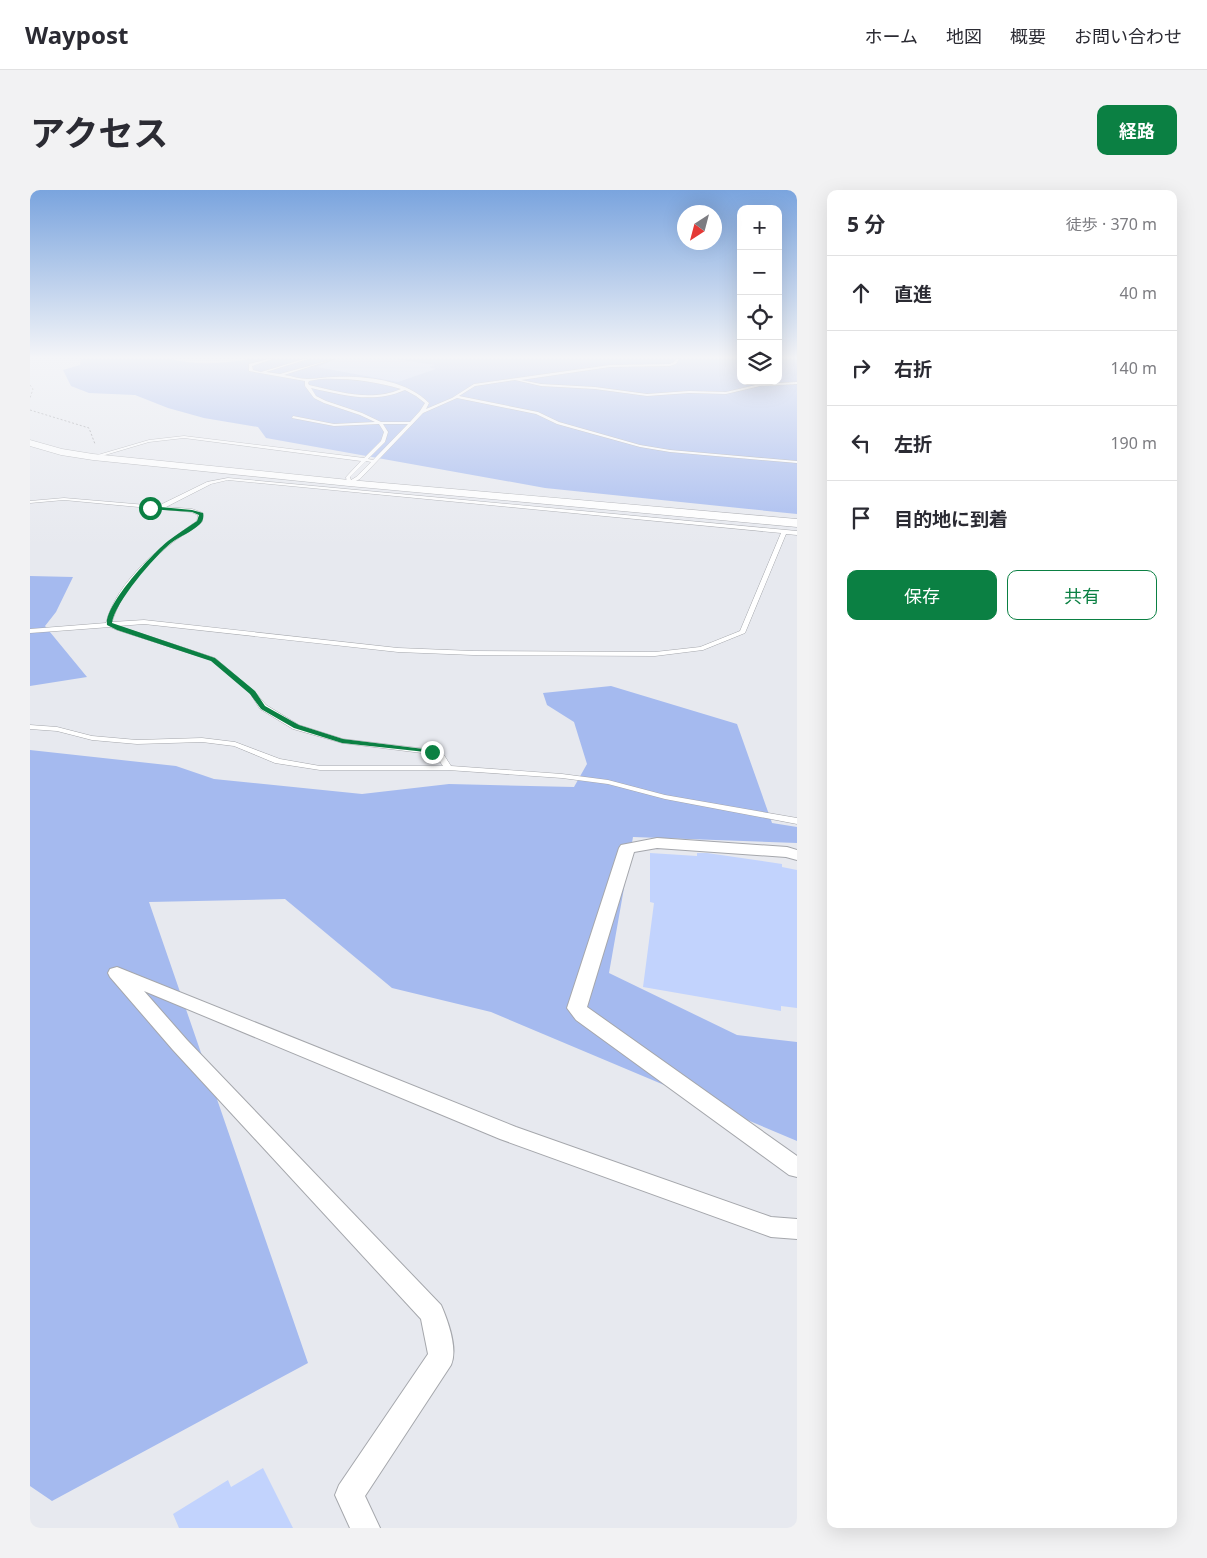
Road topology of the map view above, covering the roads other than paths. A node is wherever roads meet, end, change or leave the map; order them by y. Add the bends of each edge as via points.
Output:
1 (316, 421) edge
2 (377, 421) edge
3 (555, 421) edge
4 (380, 423) junction
5 (411, 423) joint
6 (30, 443) edge
7 (94, 457) junction
8 (364, 460) junction
9 (374, 461) junction
10 (796, 463) edge
11 (349, 483) junction
12 (30, 502) edge
13 (158, 508) junction
14 (797, 523) edge
15 (784, 532) junction
16 (797, 533) edge
17 (110, 624) junction
18 (30, 631) edge
19 (30, 727) edge
20 (448, 768) junction
21 (797, 821) edge
22 (797, 855) edge
23 (797, 1168) edge
24 (797, 1229) edge
25 (365, 1528) edge

1 - 4 lane via 334,425
2 - 4 lane
3 - 10 lane via 640,446
4 - 5 lane
4 - 8 lane via 386,432 383,441
5 - 9 lane
6 - 7 street
7 - 8 lane via 149,441 184,437
7 - 11 street
8 - 9 lane
8 - 11 lane via 348,478
9 - 11 lane
11 - 14 street
12 - 13 lane via 64,500
13 - 15 lane via 207,482 228,478
13 - 17 lane via 202,514 199,522 169,543 128,587 110,616
15 - 16 lane
15 - 17 lane via 743,632 702,649 655,654 398,650 163,624
17 - 18 lane
17 - 20 lane via 213,659 252,692 263,707 296,727 342,741 432,752 441,757
19 - 20 lane via 137,742 202,740 227,743 278,761 320,768
20 - 21 lane via 608,782 665,797
22 - 23 street via 658,843 627,848 577,1008
24 - 25 street via 772,1227 508,1133 117,973 180,1045 432,1313 442,1356 349,1495

